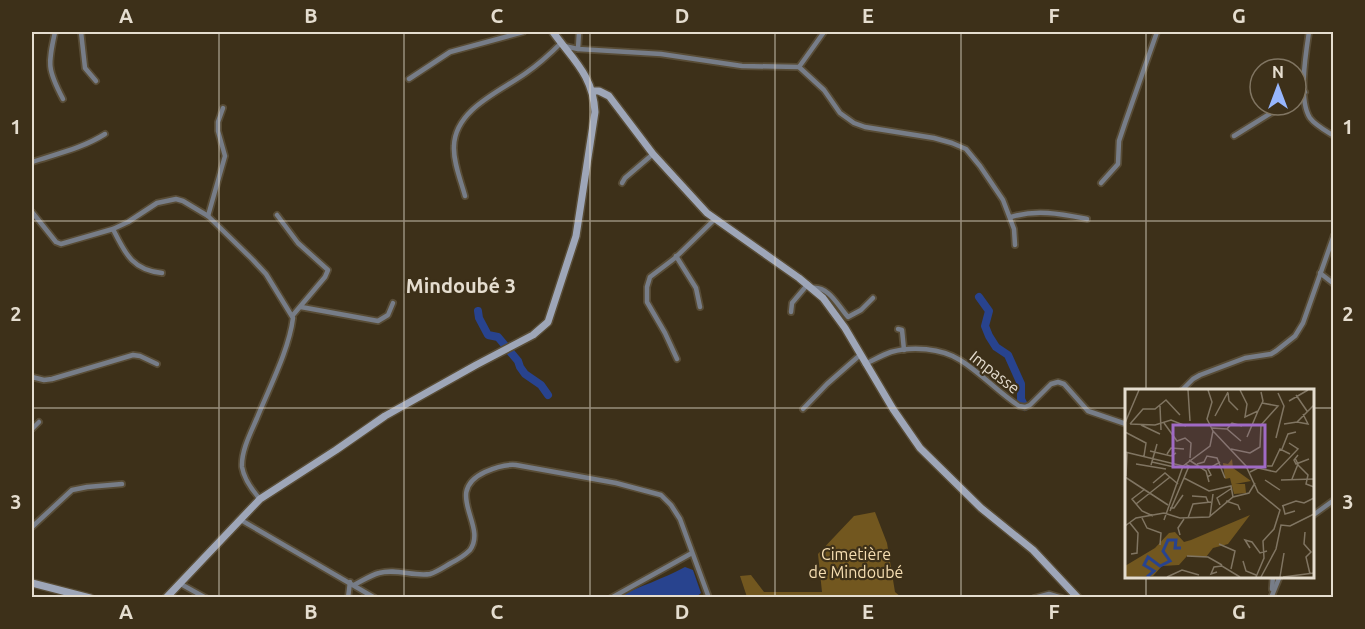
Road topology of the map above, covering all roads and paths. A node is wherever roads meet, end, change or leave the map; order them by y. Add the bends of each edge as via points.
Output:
1 (55, 32) edge
2 (81, 32) edge
3 (523, 32) edge
4 (553, 32) edge
5 (579, 32) edge
6 (824, 32) edge
7 (1157, 32) edge
8 (1309, 32) edge
9 (562, 44) junction
10 (578, 49) junction
11 (1306, 57) edge
12 (799, 67) junction
13 (409, 79) dead end
14 (96, 81) dead end
15 (593, 91) junction
16 (63, 99) dead end
17 (223, 108) dead end
18 (1308, 108) edge
19 (1265, 117) edge
20 (105, 134) dead end
21 (1234, 136) dead end
22 (1334, 136) edge
23 (653, 154) junction
24 (32, 162) edge
25 (622, 183) dead end
26 (1101, 183) dead end
27 (465, 196) dead end
28 (32, 213) edge
29 (277, 215) dead end
30 (208, 216) junction
31 (1011, 217) junction
32 (715, 219) junction
33 (1087, 219) dead end
34 (113, 229) junction
35 (1334, 235) edge
36 (1015, 245) dead end
37 (676, 256) junction
38 (162, 273) dead end
39 (1320, 273) junction
40 (1334, 284) edge
41 (810, 286) junction
42 (873, 298) dead end
43 (393, 303) dead end
44 (301, 307) junction
45 (700, 307) dead end
46 (791, 312) dead end
47 (293, 315) junction
48 (898, 329) dead end
49 (904, 350) junction
50 (860, 356) junction
51 (677, 359) dead end
52 (157, 364) dead end
53 (866, 364) junction
54 (32, 377) edge
55 (1183, 389) edge
56 (802, 409) dead end
57 (39, 422) dead end
58 (1125, 424) edge
59 (32, 429) edge
60 (122, 484) dead end
61 (260, 499) junction
62 (1334, 500) edge
63 (1314, 515) edge
64 (241, 520) junction
65 (32, 527) edge
66 (692, 553) junction
67 (1273, 578) edge
68 (1279, 578) edge
69 (32, 583) edge
70 (179, 583) junction
71 (352, 583) junction
72 (1271, 594) edge
73 (90, 597) edge
74 (166, 597) edge
75 (206, 597) edge
76 (348, 597) edge
77 (375, 597) edge
78 (611, 597) edge
79 (709, 597) edge
80 (1034, 597) edge
81 (1062, 597) edge
82 (1078, 597) edge

1 - 16 street via 49,69
2 - 14 street via 85,68
3 - 13 street via 450,52
4 - 9 street
5 - 10 street
6 - 12 street
7 - 26 street via 1122,132 1118,164
8 - 11 street
9 - 10 street
9 - 15 street
9 - 27 street via 473,110 462,124 454,150
10 - 12 street via 661,54 742,66
12 - 31 street via 854,123 934,138 966,149 994,185
15 - 23 street via 609,96
15 - 61 street via 595,121 575,244 548,322 533,335 385,416
17 - 30 street via 218,131 225,156
18 - 22 street via 1310,118
19 - 21 street
20 - 24 street
23 - 25 street
23 - 32 street
28 - 34 street via 58,244
29 - 44 street via 298,243 328,270
30 - 34 street via 176,199 151,206
30 - 47 street via 266,274
31 - 33 street via 1044,212
31 - 36 street
32 - 37 street
32 - 41 street
34 - 38 street via 133,262 150,272
35 - 39 street
37 - 45 street via 696,288
37 - 51 street via 650,277 646,295
39 - 40 street
39 - 55 street via 1304,323 1295,336 1271,354 1245,358 1200,375
41 - 42 street via 824,289 848,317
41 - 46 street via 792,303
41 - 50 street via 833,310
43 - 44 street via 388,315 378,321
44 - 47 street
47 - 61 street via 243,459 248,482
48 - 49 street via 902,330
49 - 53 street, Impasse
49 - 58 street, Impasse via 930,350 958,359 1019,406 1030,405 1058,382 1088,411
50 - 53 street
50 - 56 street
52 - 54 street via 133,355 52,379
53 - 82 street via 920,448 981,508 1033,550
57 - 59 street
60 - 65 street via 72,490
61 - 64 street
62 - 63 street
64 - 70 street
64 - 71 street
66 - 71 street via 680,519 661,495 550,469 502,465 477,476 466,492 474,531 471,549 464,555 430,574 379,573
66 - 78 street
66 - 79 street
67 - 72 street
68 - 72 street
69 - 73 street
70 - 74 street
70 - 75 street
71 - 76 street
71 - 77 street
80 - 81 street

